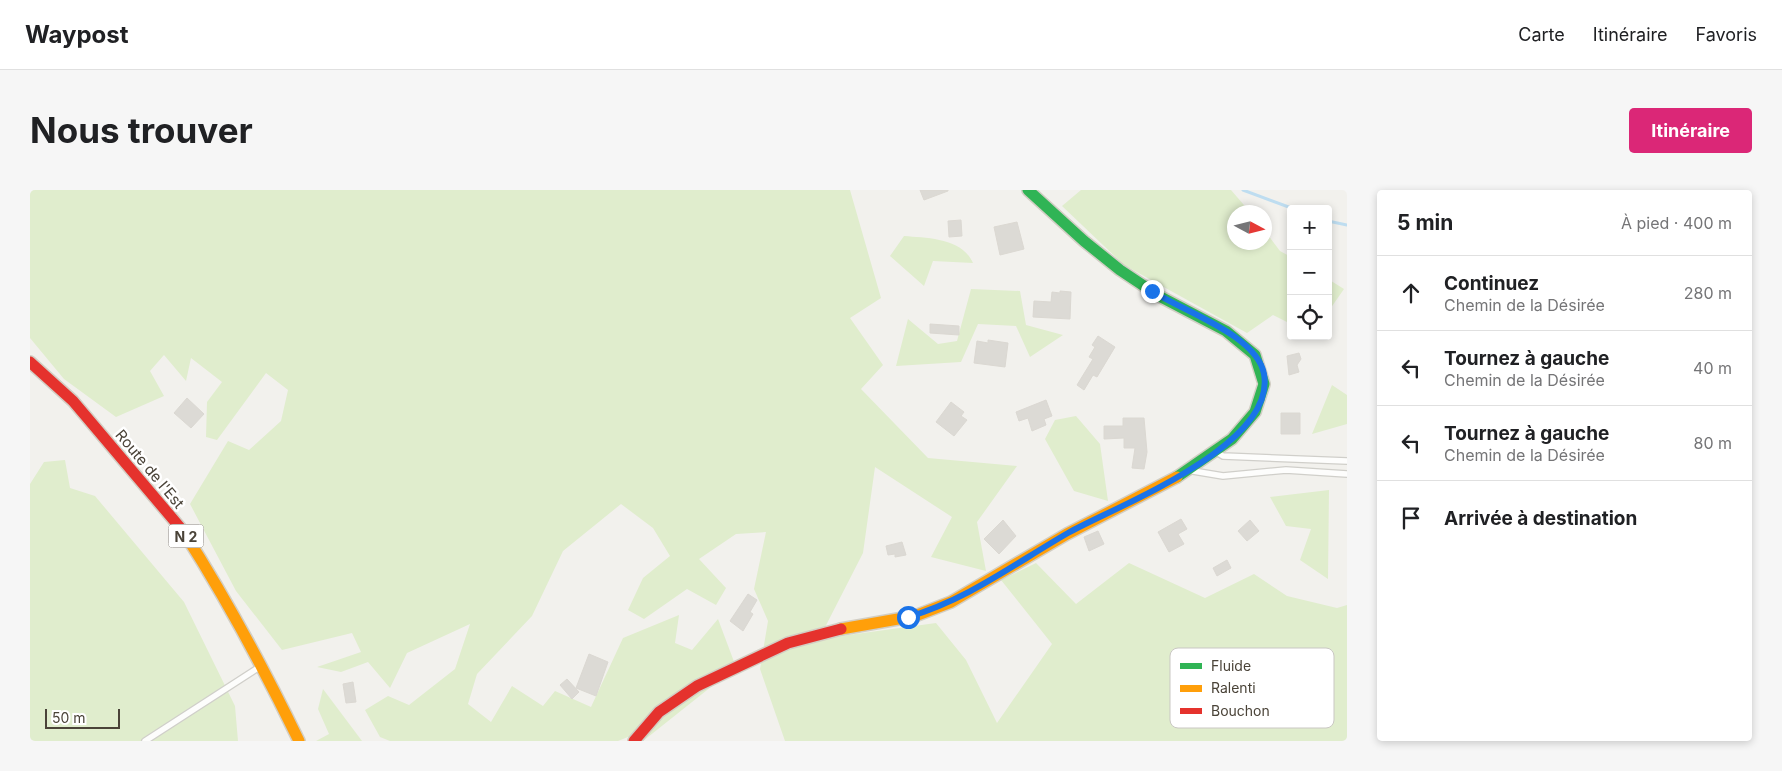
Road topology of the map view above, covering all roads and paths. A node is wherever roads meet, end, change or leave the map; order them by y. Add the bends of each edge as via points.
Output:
1 (1028, 190) edge
2 (30, 362) edge
3 (1216, 452) junction
4 (1347, 461) edge
5 (1191, 471) junction
6 (1347, 474) edge
7 (262, 665) junction
8 (146, 741) edge
9 (299, 741) edge
10 (634, 741) edge

1 - 3 street via 1117,268 1162,298 1231,335 1254,353 1264,374 1259,406
2 - 7 street, Route de l'Est / N 2 via 72,401 182,530
3 - 4 lane via 1223,456
3 - 5 street
5 - 6 lane via 1223,476 1286,470
5 - 10 street via 1068,533 972,592 932,610 789,643 689,688 658,711
7 - 8 lane
7 - 9 street, Route de l'Est / N 2

